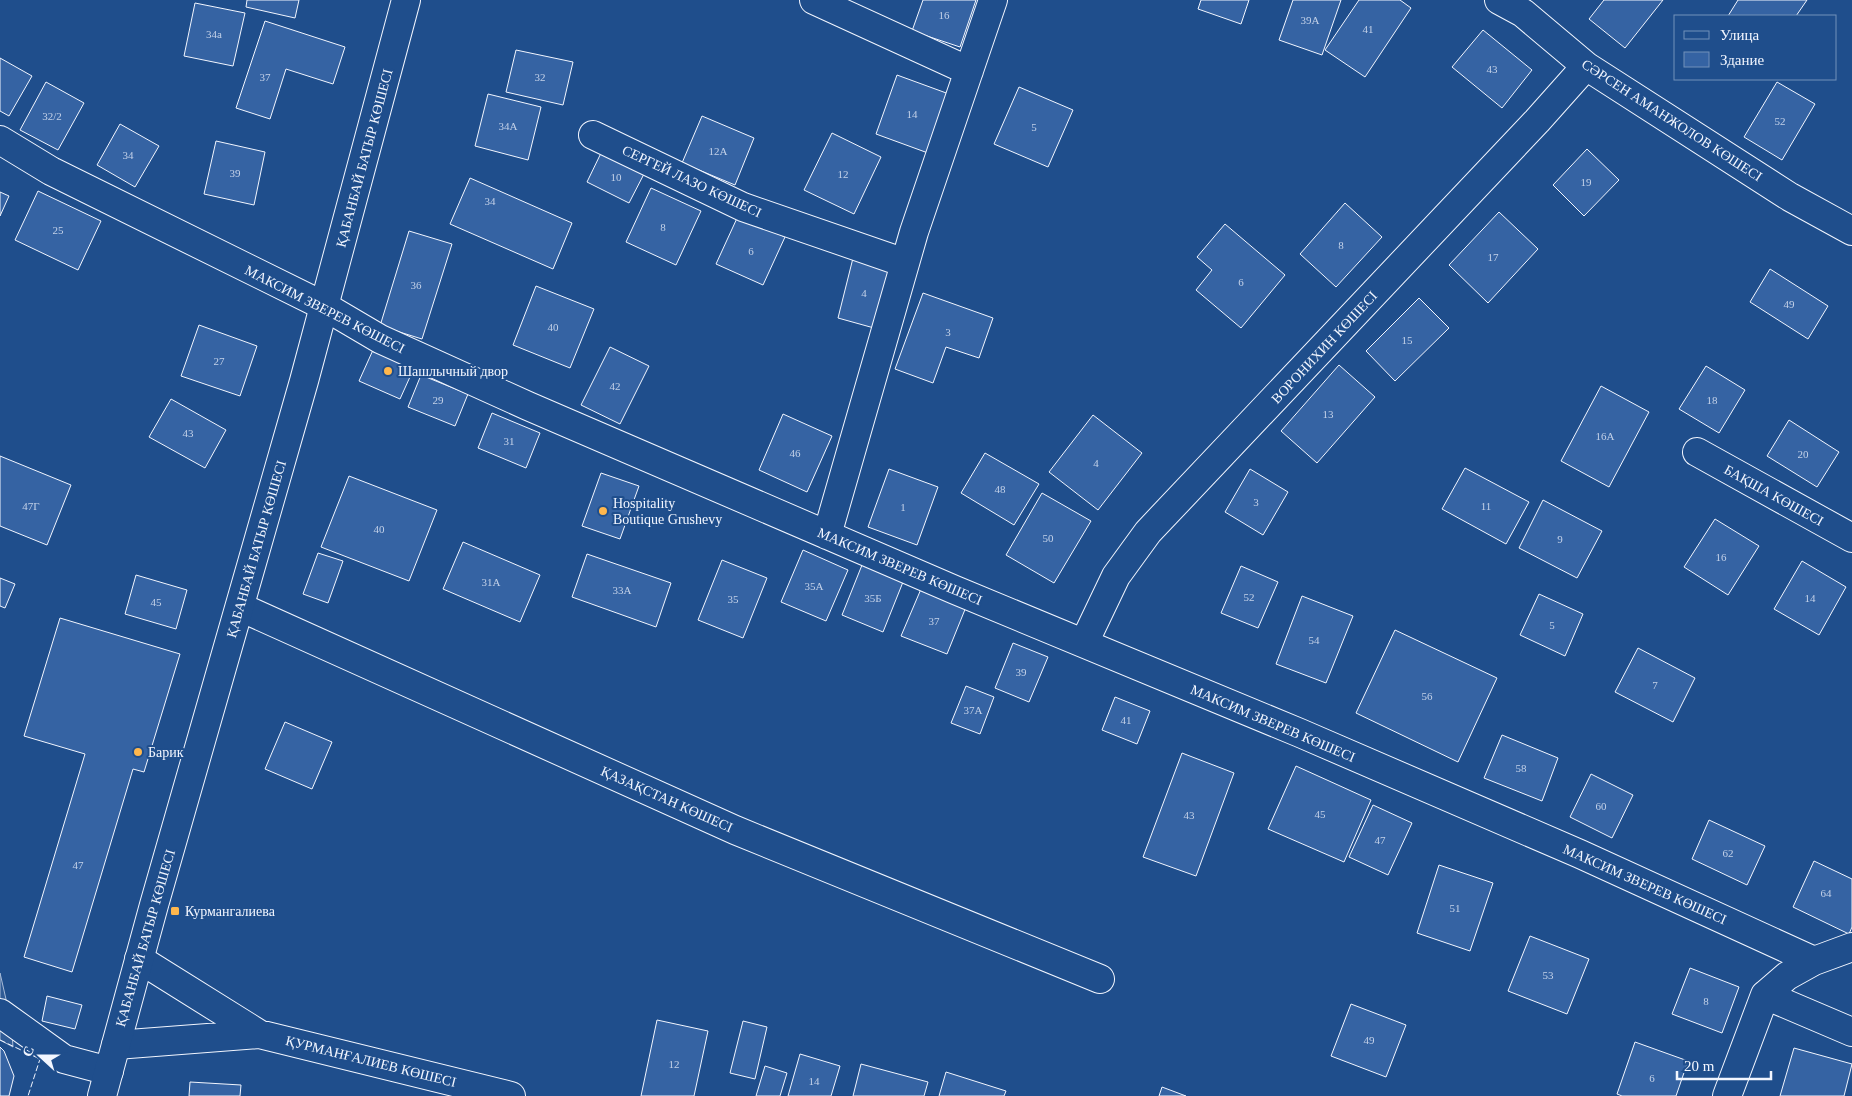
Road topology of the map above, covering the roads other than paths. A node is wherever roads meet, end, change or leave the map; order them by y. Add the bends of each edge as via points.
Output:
1 (406, 0) edge
2 (814, 0) edge
3 (993, 0) edge
4 (1499, 0) edge
5 (1586, 66) junction
6 (969, 71) junction
7 (593, 135) dead end
8 (0, 140) edge
9 (1852, 231) edge
10 (905, 263) junction
11 (324, 306) junction
12 (1697, 452) dead end
13 (828, 535) junction
14 (1852, 538) edge
15 (240, 607) junction
16 (1084, 643) junction
17 (1852, 947) edge
18 (139, 959) junction
19 (1814, 961) junction
20 (1100, 979) dead end
21 (1765, 996) junction
22 (0, 1013) edge
23 (1852, 1032) edge
24 (259, 1034) junction
25 (109, 1071) edge
26 (511, 1096) edge
27 (1727, 1096) edge

1 - 11 street, ҚАБАНБАЙ БАТЫР КӨШЕСІ
2 - 6 street
3 - 6 street
4 - 5 street, СӘРСЕН АМАНЖОЛОВ КӨШЕСІ via 1523,13
5 - 9 street, СӘРСЕН АМАНЖОЛОВ КӨШЕСІ via 1790,197
5 - 16 street, ВОРОНИХИН КӨШЕСІ via 1148,532 1116,576
6 - 10 street
7 - 10 street, СЕРГЕЙ ЛАЗО КӨШЕСІ via 743,207
8 - 11 street, МАКСИМ ЗВЕРЕВ КӨШЕСІ via 51,171
10 - 13 street
11 - 13 street, МАКСИМ ЗВЕРЕВ КӨШЕСІ via 388,343
11 - 15 street, ҚАБАНБАЙ БАТЫР КӨШЕСІ
12 - 14 street, БАҚША КӨШЕСІ
13 - 16 street, МАКСИМ ЗВЕРЕВ КӨШЕСІ
15 - 18 street, ҚАБАНБАЙ БАТЫР КӨШЕСІ
15 - 20 street, ҚАЗАҚСТАН КӨШЕСІ via 735,830
16 - 19 street, МАКСИМ ЗВЕРЕВ КӨШЕСІ via 1572,850
17 - 19 street
18 - 24 street
18 - 25 street, ҚАБАНБАЙ БАТЫР КӨШЕСІ
19 - 21 street via 1787,976
21 - 23 street
21 - 27 street
22 - 25 street via 64,1059
24 - 25 street
24 - 26 street, ҚУРМАНҒАЛИЕВ КӨШЕСІ

